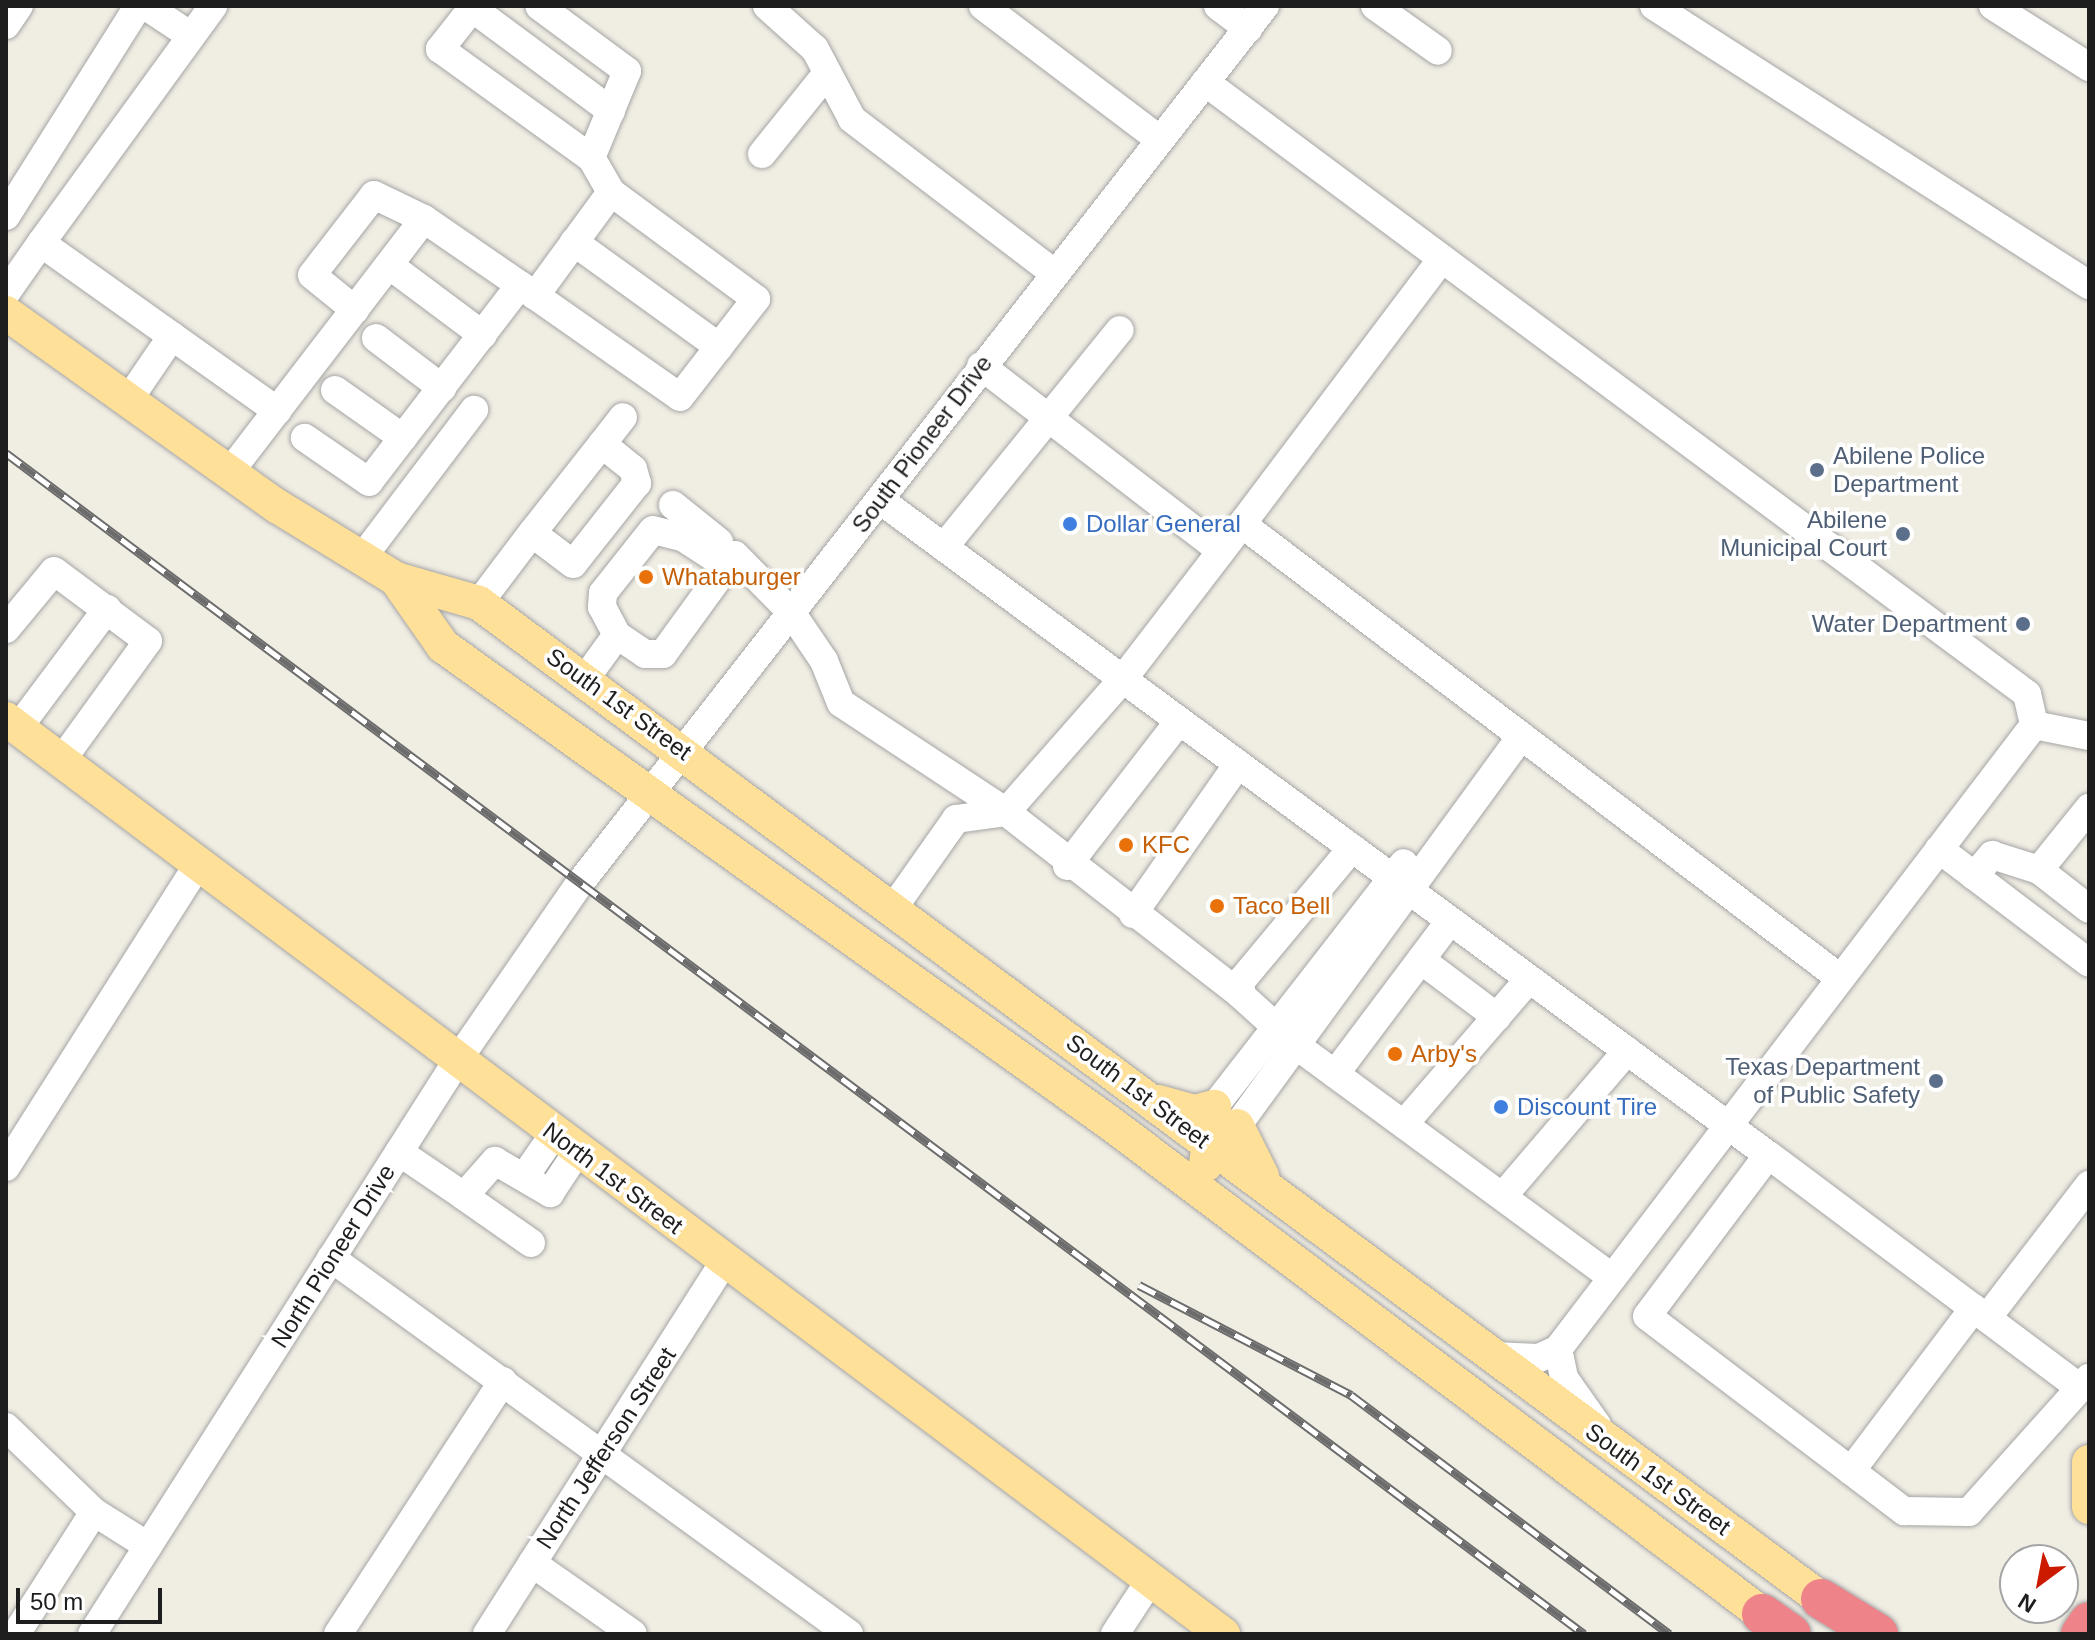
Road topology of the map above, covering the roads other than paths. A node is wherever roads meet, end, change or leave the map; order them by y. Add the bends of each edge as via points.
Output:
1 (19, 6) edge
2 (138, 6) edge
3 (146, 6) edge
4 (213, 6) edge
5 (539, 6) edge
6 (767, 6) edge
7 (983, 6) edge
8 (1218, 6) edge
9 (1265, 6) edge
10 (1375, 6) edge
11 (1654, 6) edge
12 (1993, 6) edge
13 (473, 7) edge
14 (6, 25) edge
15 (1248, 29) junction
16 (191, 36) junction
17 (1438, 51) dead end
18 (2089, 67) edge
19 (824, 77) junction
20 (1205, 82) junction
21 (611, 111) junction
22 (1159, 139) junction
23 (762, 154) dead end
24 (591, 158) junction
25 (611, 192) junction
26 (11, 198) edge
27 (424, 219) junction
28 (574, 242) junction
29 (41, 243) junction
30 (1442, 259) junction
31 (389, 265) junction
32 (1053, 272) junction
33 (2089, 285) edge
34 (528, 290) junction
35 (6, 293) edge
36 (355, 310) junction
37 (6, 313) edge
38 (1120, 330) dead end
39 (483, 335) junction
40 (172, 336) junction
41 (376, 338) dead end
42 (719, 347) junction
43 (981, 366) junction
44 (442, 388) junction
45 (335, 390) dead end
46 (127, 402) junction
47 (474, 410) dead end
48 (277, 411) junction
49 (623, 417) dead end
50 (1049, 419) junction
51 (305, 438) dead end
52 (403, 438) junction
53 (602, 444) junction
54 (229, 473) junction
55 (880, 500) junction
56 (673, 505) dead end
57 (1242, 524) junction
58 (532, 533) junction
59 (944, 547) junction
60 (1221, 551) junction
61 (362, 558) junction
62 (731, 561) junction
63 (396, 579) junction
64 (479, 603) junction
65 (107, 609) junction
66 (791, 612) junction
67 (6, 629) edge
68 (617, 635) junction
69 (585, 679) junction
70 (1123, 679) junction
71 (1179, 721) junction
72 (12, 723) edge
73 (2034, 725) junction
74 (1514, 731) junction
75 (2089, 736) edge
76 (683, 749) junction
77 (61, 761) junction
78 (1238, 764) junction
79 (651, 791) junction
80 (2089, 808) edge
81 (1006, 812) junction
82 (1352, 848) junction
83 (1939, 849) junction
84 (198, 865) junction
85 (1067, 866) junction
86 (2039, 870) junction
87 (1388, 875) junction
88 (1974, 876) junction
89 (580, 883) joint
90 (1411, 892) junction
91 (894, 907) junction
92 (2089, 909) edge
93 (1133, 914) junction
94 (1450, 921) junction
95 (1421, 960) junction
96 (2089, 963) edge
97 (1840, 978) junction
98 (1529, 979) junction
99 (1241, 995) junction
100 (1497, 1017) junction
101 (1274, 1027) junction
102 (1297, 1046) junction
103 (1627, 1051) junction
104 (457, 1061) junction
105 (1335, 1074) junction
106 (1404, 1124) junction
107 (1727, 1125) junction
108 (1215, 1134) junction
109 (566, 1143) junction
110 (1143, 1147) junction
111 (399, 1152) junction
112 (1768, 1155) junction
113 (6, 1167) edge
114 (2089, 1185) edge
115 (464, 1196) junction
116 (1503, 1196) junction
117 (1213, 1200) junction
118 (531, 1243) dead end
119 (331, 1258) junction
120 (724, 1262) junction
121 (1612, 1277) junction
122 (1981, 1313) junction
123 (1558, 1349) junction
124 (1491, 1356) junction
125 (503, 1381) junction
126 (2085, 1383) edge
127 (6, 1427) edge
128 (1618, 1450) junction
129 (603, 1452) junction
130 (2089, 1462) edge
131 (1851, 1471) junction
132 (2089, 1507) edge
133 (94, 1512) junction
134 (148, 1546) junction
135 (532, 1563) junction
136 (1149, 1582) junction
137 (1821, 1599) junction
138 (1780, 1627) edge
139 (16, 1634) edge
140 (92, 1634) edge
141 (338, 1634) edge
142 (487, 1634) edge
143 (633, 1634) edge
144 (849, 1634) edge
145 (1115, 1634) edge
146 (1223, 1634) edge
147 (1866, 1634) edge
148 (1878, 1634) edge

1 - 14 street
2 - 26 street
3 - 16 street
4 - 16 street
5 - 21 street via 627,71
6 - 19 street via 807,39
7 - 22 street
8 - 15 street
9 - 15 street, South Pioneer Drive
10 - 17 street
11 - 33 street
12 - 18 street
13 - 21 street
13 - 24 street via 440,49
15 - 20 street, South Pioneer Drive
16 - 29 street
19 - 23 street
19 - 32 street via 852,119
20 - 22 street, South Pioneer Drive
20 - 30 street
21 - 24 street
22 - 32 street, South Pioneer Drive
24 - 25 street
25 - 28 street
25 - 42 street via 756,299
27 - 31 street
27 - 34 street
27 - 36 street via 374,195 312,275
28 - 34 street
28 - 42 street
29 - 35 street
29 - 40 street
30 - 57 street
30 - 73 street via 2027,694
31 - 36 street
31 - 39 street
32 - 43 street, South Pioneer Drive
34 - 39 street
34 - 42 street via 680,397
36 - 48 street
37 - 46 main road, South 1st Street
38 - 50 street
39 - 44 street
40 - 46 street
40 - 48 street
41 - 44 street
43 - 50 street
43 - 55 street, South Pioneer Drive
44 - 52 street
45 - 52 street
46 - 54 main road, South 1st Street
47 - 61 street
48 - 54 street
49 - 53 street
50 - 59 street
50 - 60 street
51 - 52 street via 369,482
53 - 58 street
53 - 58 street via 633,469 637,483 573,564
54 - 61 main road, South 1st Street
55 - 59 street
55 - 66 street, South Pioneer Drive
56 - 62 street
57 - 60 street
57 - 74 street
58 - 64 street
59 - 70 street
60 - 70 street
61 - 63 main road, South 1st Street
62 - 66 street
62 - 68 street via 663,654 645,654
62 - 68 street via 684,538 653,530 603,593 602,607
63 - 64 main road, South 1st Street
63 - 79 main road, South 1st Street via 443,646
64 - 69 main road, South 1st Street
65 - 67 street via 54,571
65 - 72 street
65 - 77 street via 148,641
66 - 76 street, South Pioneer Drive
66 - 81 street via 824,661 841,703
68 - 69 street
69 - 76 main road, South 1st Street
70 - 71 street
70 - 81 street
71 - 78 street
71 - 85 street
72 - 77 main road, North 1st Street
73 - 75 street
73 - 83 street
74 - 87 street
74 - 90 street via 1415,875
74 - 97 street
76 - 79 street, South Pioneer Drive
76 - 91 main road, South 1st Street
77 - 84 main road, North 1st Street
78 - 82 street
78 - 93 street
79 - 89 street, South Pioneer Drive
79 - 110 main road, South 1st Street
80 - 86 street
81 - 85 street
81 - 91 street via 956,819
82 - 87 street
82 - 99 street via 1241,981
83 - 88 street
83 - 97 street
84 - 104 main road, North 1st Street
84 - 113 street
85 - 93 street
86 - 88 street via 1992,855
86 - 92 street
87 - 90 street
87 - 101 street
88 - 96 street
89 - 104 street, North Pioneer Drive
90 - 94 street
90 - 102 street
91 - 108 main road, South 1st Street via 1147,1098
93 - 99 street
94 - 95 street
94 - 98 street
95 - 100 street
95 - 105 street
97 - 107 street
98 - 100 street
98 - 103 street
99 - 101 street
100 - 106 street
101 - 102 street
101 - 108 street
102 - 105 street
102 - 108 street
103 - 107 street
103 - 116 street
104 - 109 main road, North 1st Street
104 - 111 street, North Pioneer Drive
105 - 106 street
106 - 116 street
107 - 112 street
107 - 121 street
108 - 110 main road via 1172,1154
108 - 117 main road
108 - 124 main road, South 1st Street via 1280,1198
109 - 115 street via 525,1176 495,1161
109 - 120 main road, North 1st Street
110 - 117 main road, South 1st Street
111 - 115 street
111 - 119 street, North Pioneer Drive
112 - 122 street
112 - 131 street via 1647,1316
114 - 122 street
115 - 118 street
116 - 121 street
117 - 138 main road, South 1st Street
119 - 125 street
119 - 134 street, North Pioneer Drive
120 - 129 street, North Jefferson Street
120 - 136 main road, North 1st Street
121 - 123 street
122 - 126 street
122 - 131 street
123 - 124 street via 1539,1358
123 - 128 street via 1578,1402
124 - 128 main road, South 1st Street
125 - 129 street
125 - 141 street
126 - 131 street via 1969,1512 1904,1511
127 - 133 street
128 - 137 main road, South 1st Street
129 - 135 street, North Jefferson Street
129 - 144 street
130 - 132 main road
133 - 134 street
133 - 139 street
134 - 140 street, North Pioneer Drive
135 - 142 street, North Jefferson Street
135 - 143 street
136 - 145 street
136 - 146 main road, North 1st Street
137 - 147 highway, South 1st Street
137 - 148 highway

